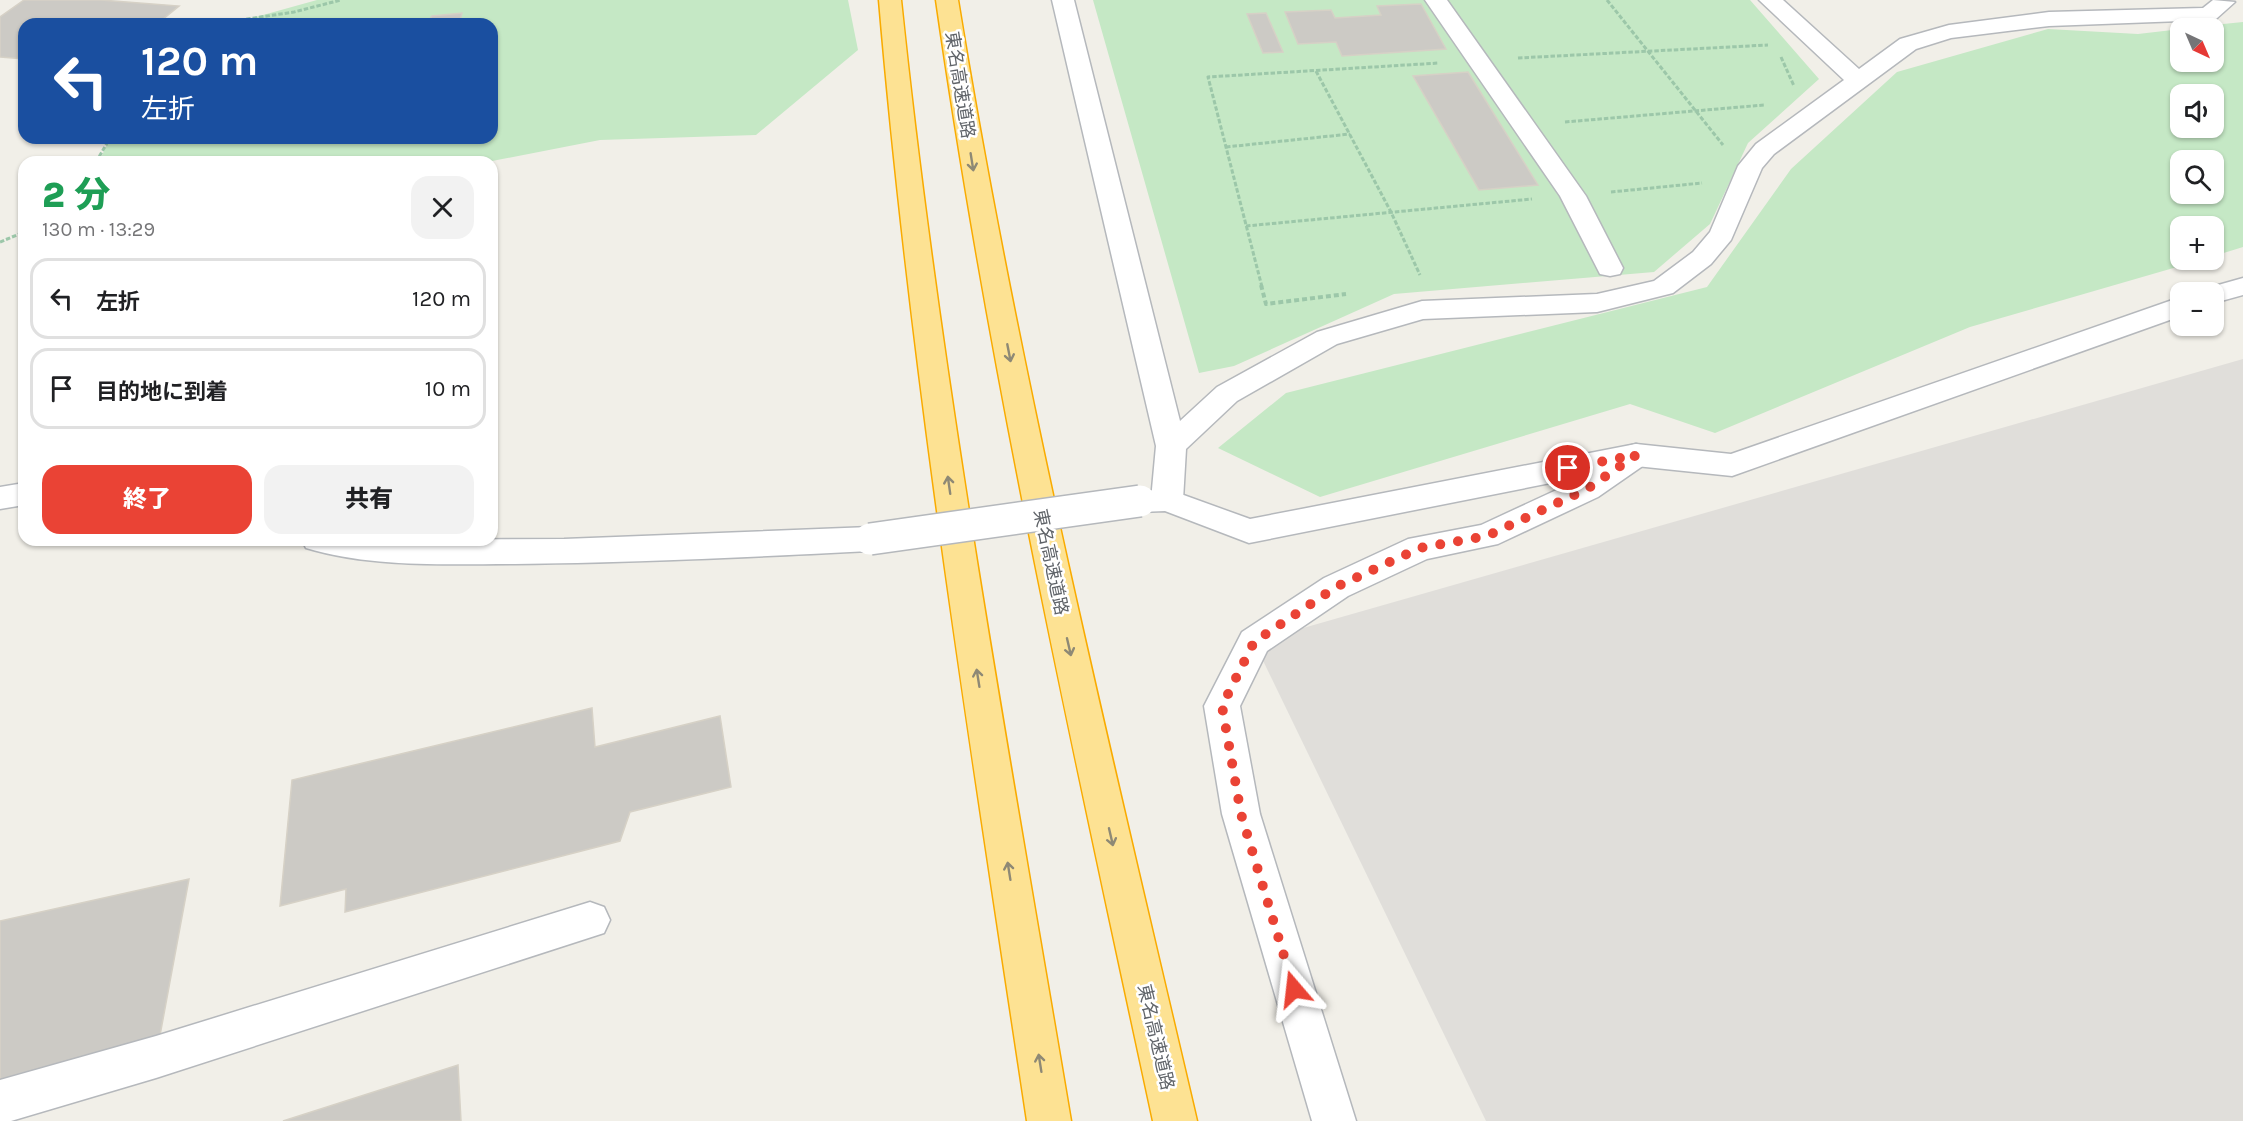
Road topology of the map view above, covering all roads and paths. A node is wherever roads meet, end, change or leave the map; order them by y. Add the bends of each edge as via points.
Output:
1 (340, 0) edge
2 (890, 0) edge
3 (947, 0) edge
4 (1063, 0) edge
5 (1436, 0) edge
6 (1607, 0) edge
7 (1770, 0) edge
8 (2224, 0) edge
9 (254, 18) edge
10 (1775, 44) dead end
11 (1649, 51) junction
12 (1779, 53) dead end
13 (1478, 61) junction
14 (1316, 70) junction
15 (1858, 80) junction
16 (1796, 90) dead end
17 (1765, 105) dead end
18 (1696, 111) junction
19 (1524, 125) junction
20 (1350, 134) junction
21 (1730, 141) dead end
22 (1226, 147) junction
23 (1701, 193) dead end
24 (1573, 196) junction
25 (1391, 213) junction
26 (1246, 226) junction
27 (18, 234) edge
28 (0, 242) edge
29 (1610, 268) dead end
30 (1424, 284) dead end
31 (2243, 286) edge
32 (2224, 292) edge
33 (1357, 293) dead end
34 (2170, 310) edge
35 (1170, 446) junction
36 (1636, 455) junction
37 (18, 495) edge
38 (0, 498) edge
39 (1154, 500) junction
40 (352, 546) edge
41 (590, 920) dead end
42 (0, 1102) edge
43 (1049, 1121) edge
44 (1174, 1121) edge
45 (1334, 1121) edge

1 - 9 path
43 -> 2 highway via 962,578 907,180
3 -> 44 highway, 東名高速道路 via 973,170 1048,552
4 - 35 street
5 - 13 street
6 - 11 path
7 - 15 street
8 - 15 street via 2208,14 2049,19 1948,32 1908,44
10 - 11 path
11 - 13 path
11 - 18 path
12 - 16 path
13 - 14 path
13 - 19 street
14 - 20 path
14 - 22 path via 1208,76
15 - 35 street via 1765,149 1750,166 1722,234 1702,258 1663,287 1597,303 1422,310 1327,338 1227,394
17 - 18 path
18 - 19 path
18 - 21 path via 1725,148
19 - 24 street
20 - 22 path
20 - 25 path
22 - 26 path
23 - 24 path via 1706,183
24 - 25 path
24 - 29 street
25 - 26 path
25 - 30 path
26 - 33 path via 1266,304
27 - 28 path
31 - 32 street
34 - 36 street via 1732,465
35 - 39 street
36 - 39 street via 1249,531
36 - 45 street via 1587,489 1487,536 1420,548 1336,587 1254,642 1222,706 1241,814
37 - 38 street
39 - 40 street, bridge via 870,539 507,552
41 - 42 street

